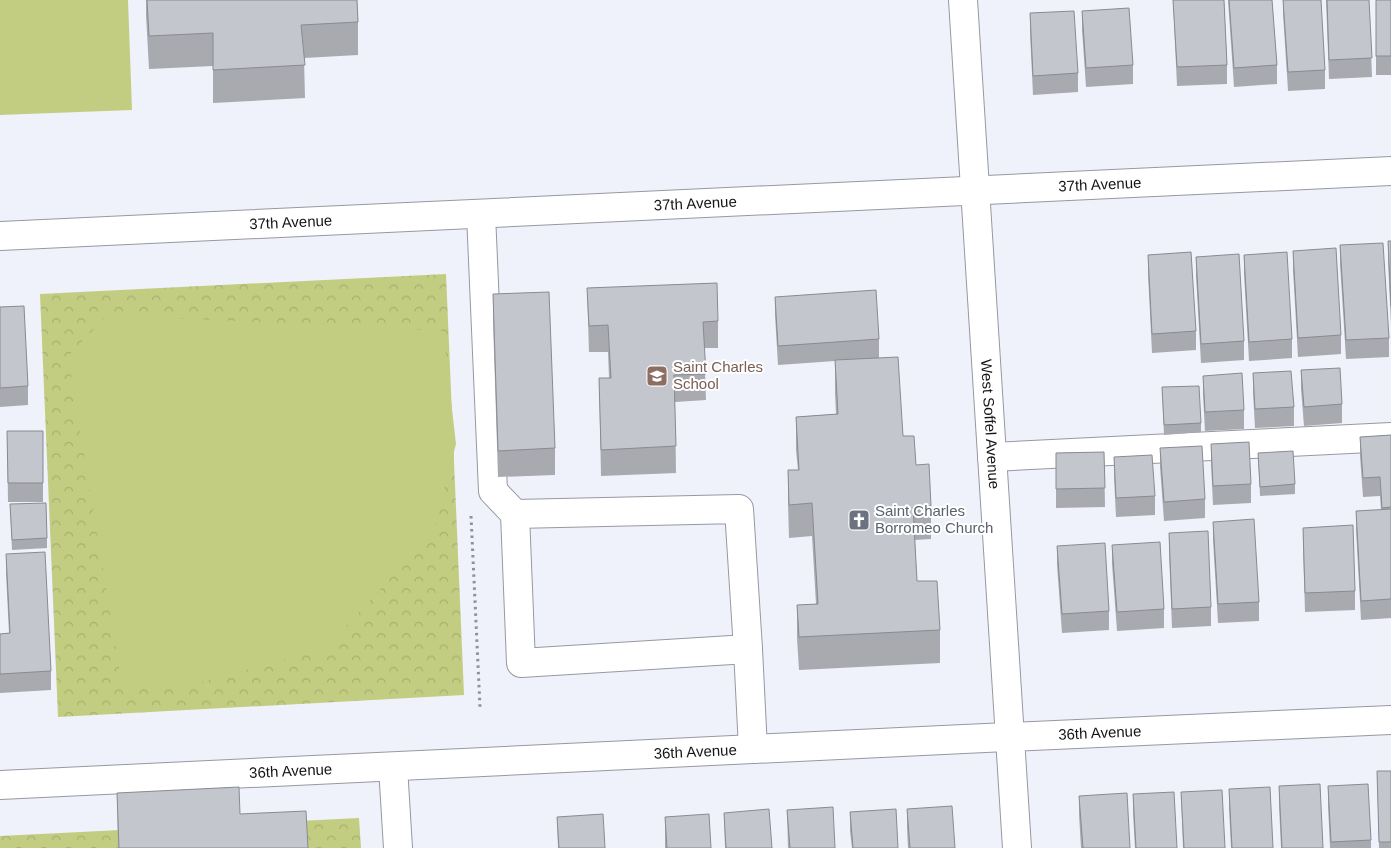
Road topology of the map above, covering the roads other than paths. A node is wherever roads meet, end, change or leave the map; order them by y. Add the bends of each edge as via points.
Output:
1 (963, 0) edge
2 (1391, 171) edge
3 (975, 190) junction
4 (481, 214) junction
5 (0, 236) edge
6 (1391, 437) edge
7 (992, 457) junction
8 (515, 514) junction
9 (748, 649) junction
10 (1391, 720) edge
11 (1010, 737) junction
12 (753, 749) junction
13 (393, 767) junction
14 (0, 786) edge
15 (398, 848) edge
16 (1017, 848) edge

1 - 3 street, West Soffel Avenue
2 - 3 street, 37th Avenue
3 - 4 street, 37th Avenue
3 - 7 street, West Soffel Avenue
4 - 5 street, 37th Avenue
4 - 8 street via 493,491
6 - 7 street
7 - 11 street, West Soffel Avenue
8 - 9 street via 739,509
8 - 9 street via 520,663
9 - 12 street
10 - 11 street, 36th Avenue
11 - 12 street, 36th Avenue
11 - 16 street, West Soffel Avenue
12 - 13 street, 36th Avenue
13 - 14 street, 36th Avenue
13 - 15 street

